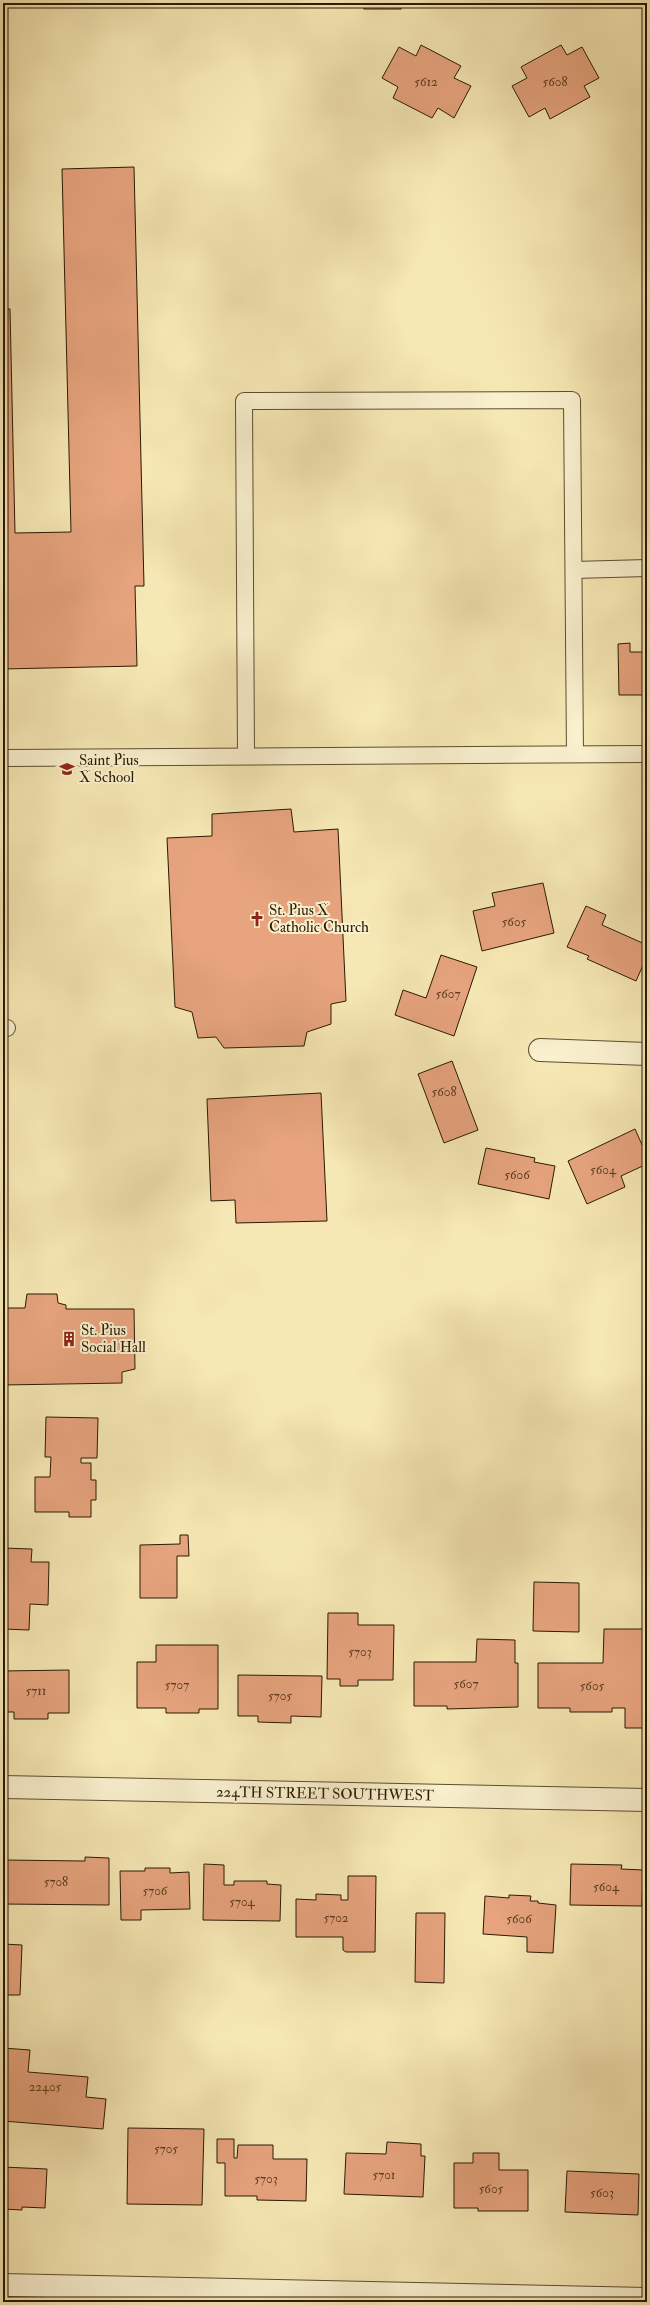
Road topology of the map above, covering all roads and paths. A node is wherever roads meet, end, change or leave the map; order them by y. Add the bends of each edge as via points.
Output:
1 (647, 568) edge
2 (574, 570) junction
3 (575, 754) junction
4 (647, 754) edge
5 (246, 756) junction
6 (3, 758) edge
7 (540, 1050) dead end
8 (647, 1054) edge
9 (3, 1787) edge
10 (647, 1800) edge
11 (3, 2285) edge
12 (436, 2299) edge
13 (647, 2299) edge

1 - 2 lane
2 - 3 lane
2 - 5 lane via 572,400 244,401
3 - 4 lane
3 - 5 lane
5 - 6 lane
7 - 8 street
9 - 10 street, 224TH STREET SOUTHWEST
11 - 12 street
12 - 13 street

